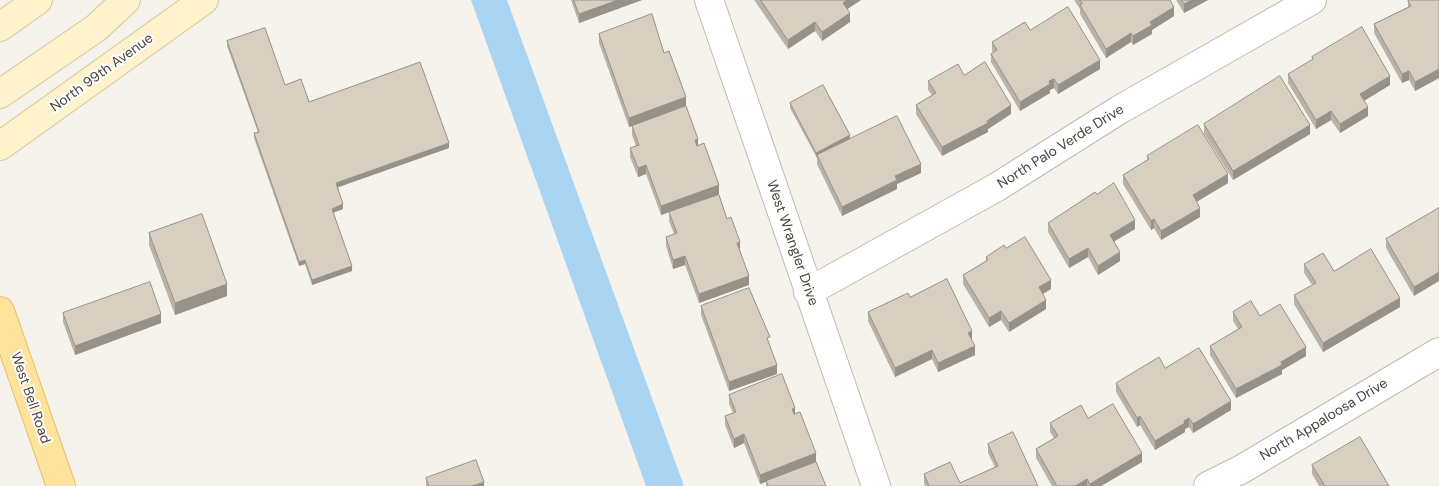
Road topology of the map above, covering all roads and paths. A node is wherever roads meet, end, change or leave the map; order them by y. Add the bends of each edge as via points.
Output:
1 (38, 0) edge
2 (126, 0) edge
3 (204, 0) edge
4 (709, 0) edge
5 (1312, 0) edge
6 (0, 27) edge
7 (0, 94) edge
8 (0, 146) edge
9 (808, 292) junction
10 (0, 310) edge
11 (1439, 352) edge
12 (1247, 478) edge
13 (61, 486) edge
14 (876, 486) edge
15 (1208, 486) edge

1 - 6 main road
2 - 7 main road via 96,28
3 - 8 main road, North 99th Avenue
4 - 9 street, West Wrangler Drive
5 - 9 street, North Palo Verde Drive via 1119,110 997,187
9 - 14 street, West Wrangler Drive
10 - 13 main road, West Bell Road
11 - 12 street, North Appaloosa Drive
12 - 15 street, North Appaloosa Drive

